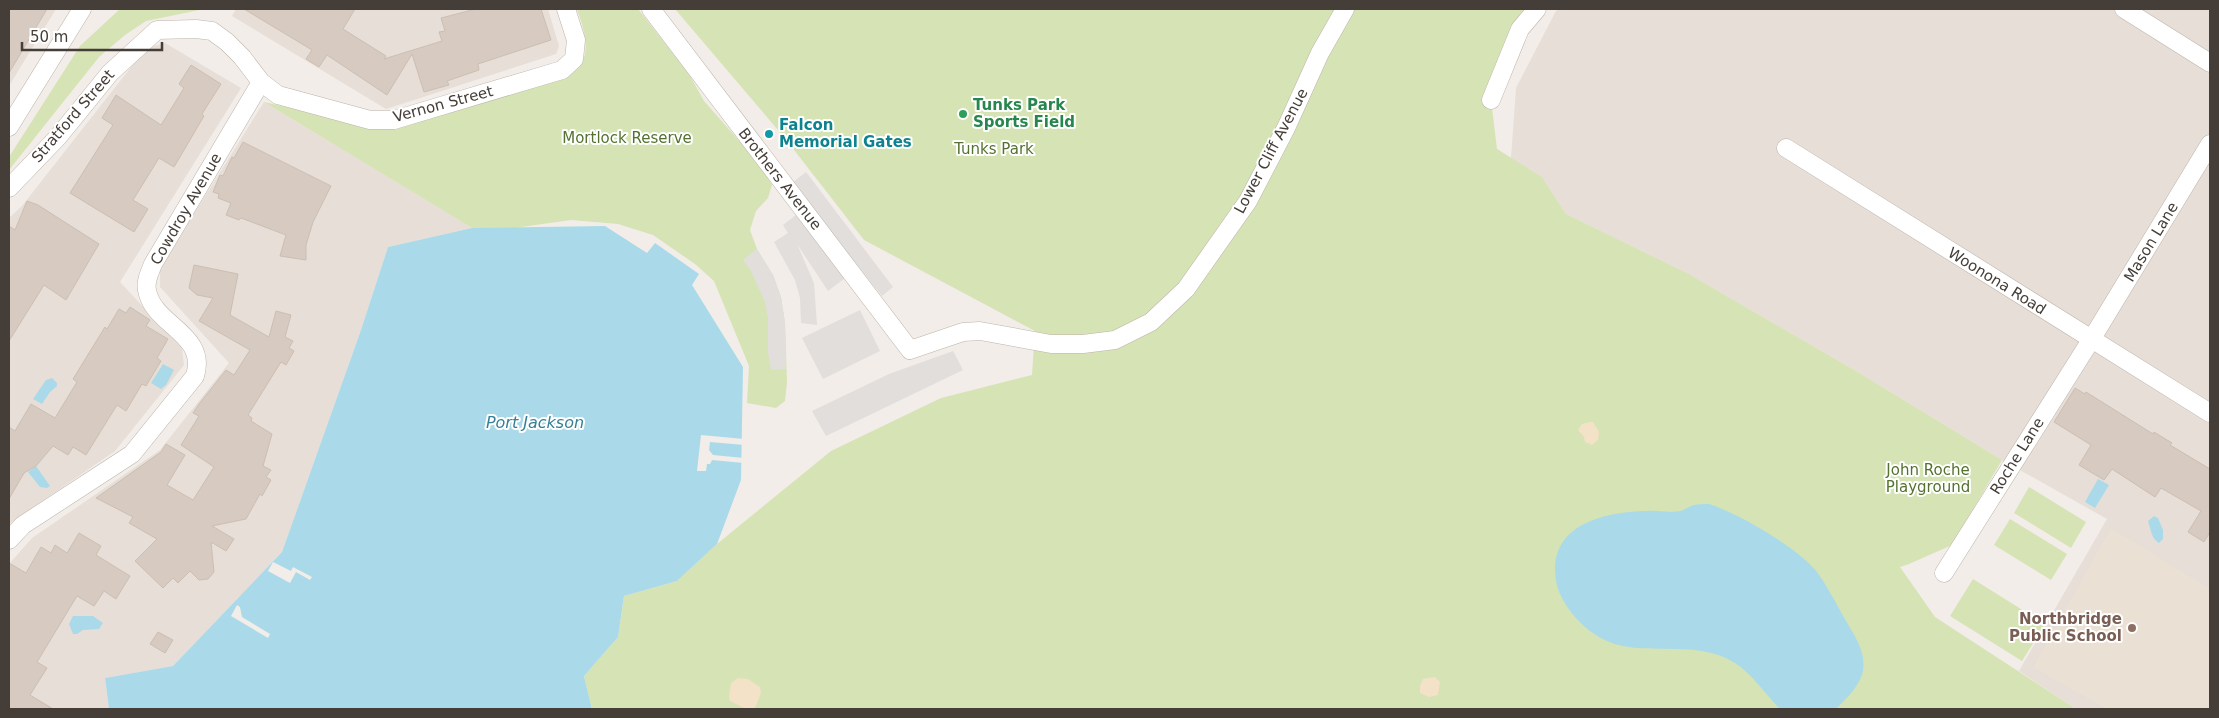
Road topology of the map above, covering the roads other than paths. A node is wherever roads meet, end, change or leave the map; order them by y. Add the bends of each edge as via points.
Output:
1 (82, 9) edge
2 (566, 9) edge
3 (651, 9) edge
4 (1345, 9) edge
5 (1537, 9) edge
6 (2124, 9) edge
7 (2210, 63) edge
8 (261, 82) junction
9 (1491, 100) dead end
10 (9, 127) edge
11 (2210, 144) edge
12 (1786, 148) dead end
13 (9, 188) edge
14 (2091, 340) junction
15 (910, 350) joint
16 (2210, 413) edge
17 (9, 540) edge
18 (1944, 573) dead end

1 - 10 street
2 - 8 street, Vernon Street via 576,40 574,59 562,70 394,120 370,120 278,95
3 - 15 street, Brothers Avenue
4 - 15 street, Lower Cliff Avenue via 1320,53 1248,202 1186,289 1151,322 1107,341 1051,344 971,331
5 - 9 street via 1520,29
6 - 7 street
8 - 13 street, Stratford Street via 242,57 212,31 196,28 157,30 110,73 58,137
8 - 17 street, Cowdroy Avenue via 148,277 147,290 152,302 196,352 195,376 132,454 23,525
11 - 14 street, Mason Lane
12 - 14 street, Woonona Road
14 - 16 street, Woonona Road
14 - 18 street, Roche Lane

